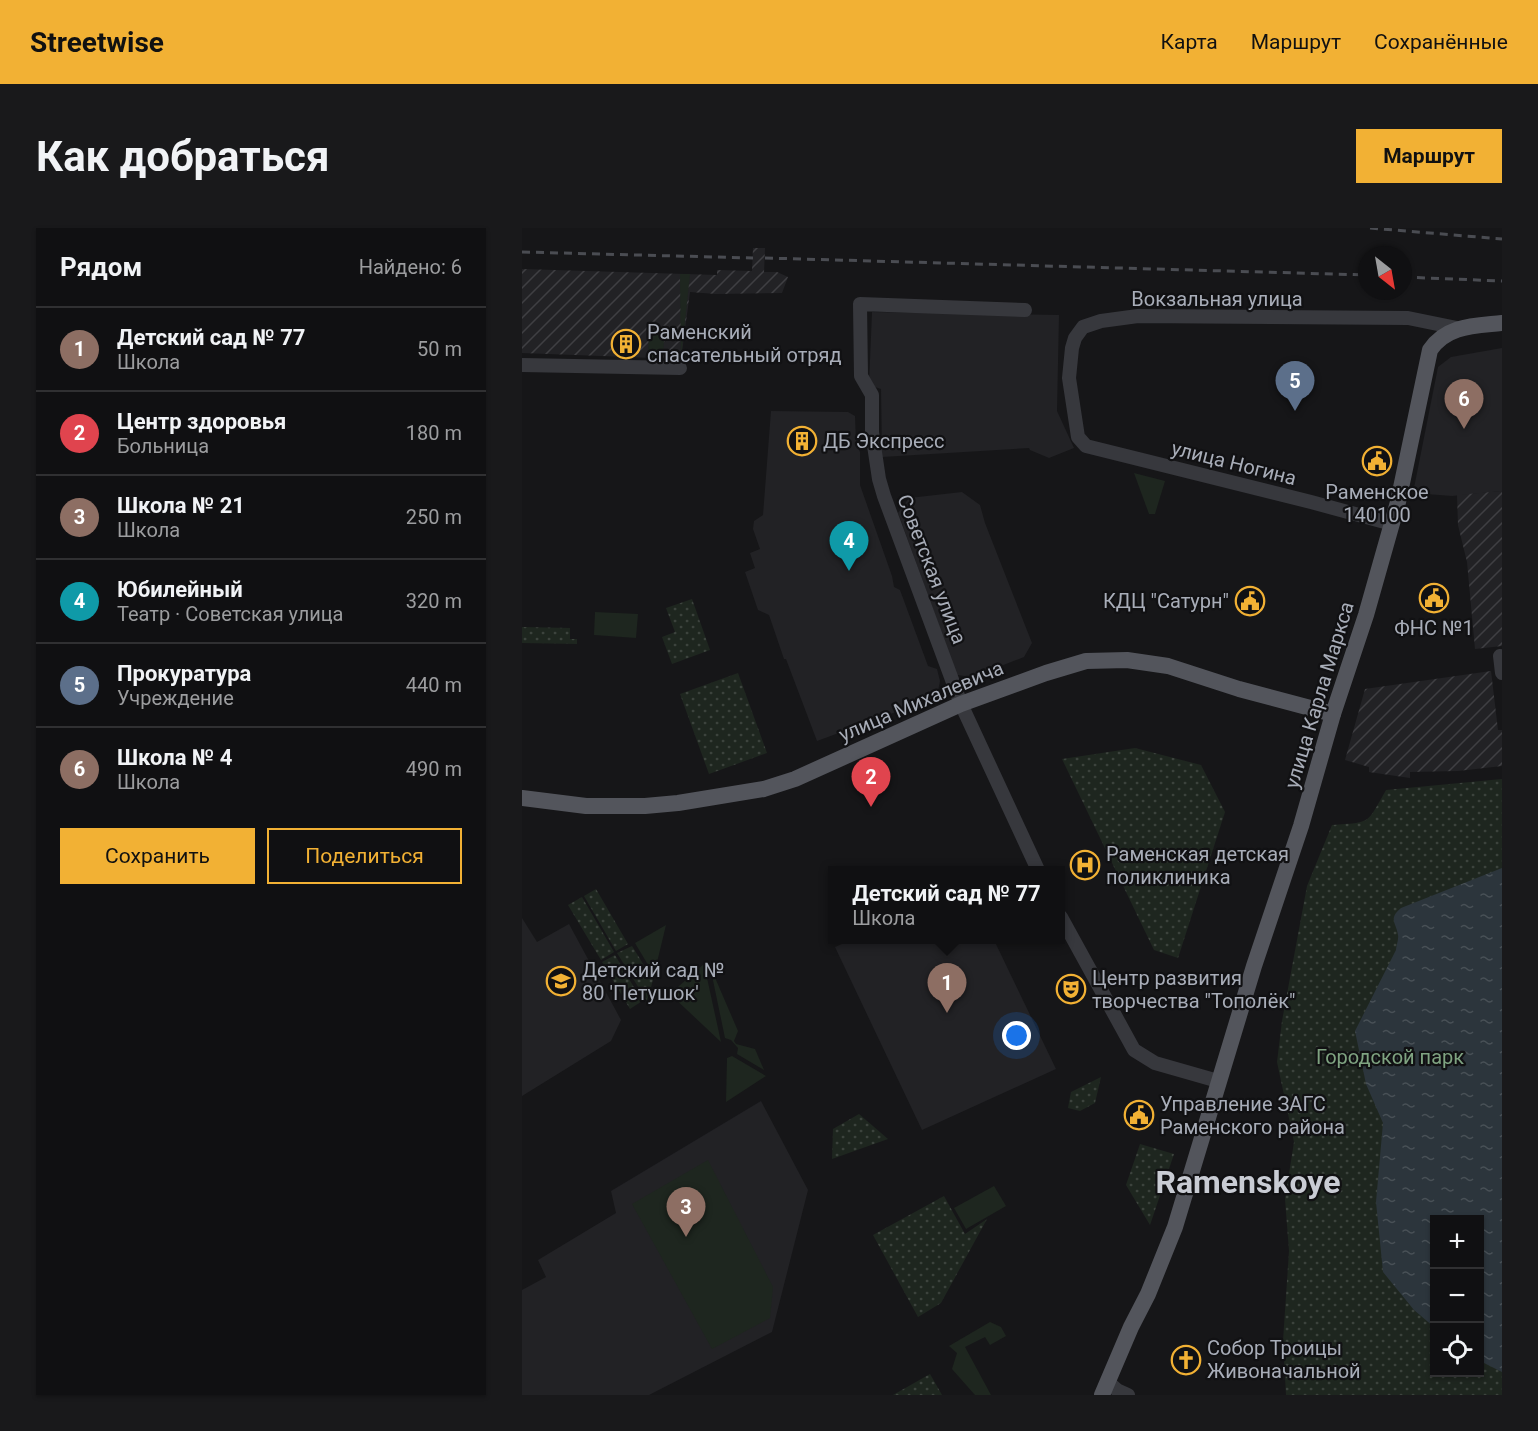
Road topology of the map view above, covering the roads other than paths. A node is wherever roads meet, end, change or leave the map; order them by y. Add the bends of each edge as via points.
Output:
1 (1025, 310) dead end
2 (1502, 323) edge
3 (1457, 328) junction
4 (522, 365) edge
5 (680, 368) dead end
6 (1077, 430) joint
7 (1392, 524) junction
8 (1500, 656) dead end
9 (1502, 673) edge
10 (962, 704) junction
11 (1332, 714) junction
12 (522, 798) edge
13 (1036, 866) edge
14 (1065, 924) edge
15 (1218, 1082) junction
16 (1105, 1389) edge
17 (1128, 1395) edge

1 - 10 street, Советская улица via 860,304 861,373 872,395 872,432 879,479
2 - 3 main road
3 - 6 street, Вокзальная улица via 1408,318 1138,316 1101,321 1083,327 1072,348 1070,378
3 - 7 main road, улица Карла Маркса via 1436,341 1430,350
4 - 5 street
6 - 7 street, улица Ногина via 1086,446
7 - 11 main road, улица Карла Маркса
8 - 9 street
10 - 11 main road, улица Михалевича via 1073,664 1127,660 1168,666
10 - 12 main road, улица Михалевича via 795,779 764,789 645,806 586,806
10 - 13 street, Советская улица
11 - 15 main road, улица Карла Маркса via 1305,814
14 - 15 street via 1134,1050 1155,1063
15 - 16 main road, улица Карла Маркса via 1175,1227
16 - 17 street

